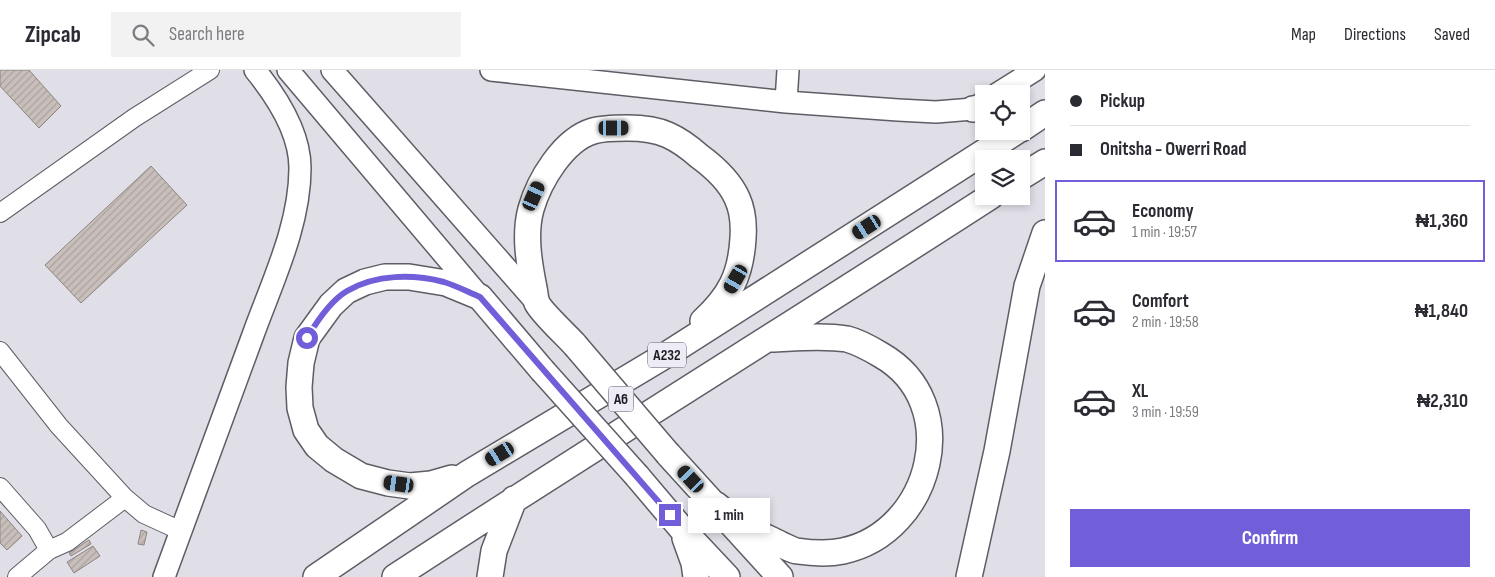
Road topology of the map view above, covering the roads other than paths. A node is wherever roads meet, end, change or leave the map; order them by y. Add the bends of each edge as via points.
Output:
1 (210, 70) edge
2 (255, 70) edge
3 (288, 70) edge
4 (332, 70) edge
5 (491, 70) edge
6 (788, 70) edge
7 (1035, 70) edge
8 (1011, 85) edge
9 (786, 102) junction
10 (1045, 105) edge
11 (1030, 106) edge
12 (975, 108) edge
13 (1045, 114) edge
14 (1030, 123) edge
15 (1003, 140) edge
16 (1045, 162) edge
17 (1030, 171) edge
18 (977, 205) edge
19 (0, 213) edge
20 (1045, 233) edge
21 (480, 297) junction
22 (537, 303) junction
23 (768, 339) junction
24 (0, 352) edge
25 (666, 355) junction
26 (467, 474) junction
27 (0, 487) edge
28 (125, 498) junction
29 (514, 499) junction
30 (715, 504) junction
31 (681, 528) junction
32 (181, 531) junction
33 (49, 550) junction
34 (17, 577) edge
35 (164, 577) edge
36 (316, 577) edge
37 (395, 577) edge
38 (490, 577) edge
39 (696, 577) edge
40 (727, 577) edge
41 (780, 577) edge
42 (969, 577) edge

1 - 19 street via 134,118
2 - 32 main road via 286,115 295,139 300,167 298,188 291,230
3 - 21 main road
4 - 22 main road
5 - 9 main road
6 - 9 main road
7 - 8 main road
9 - 12 main road via 936,112
10 - 11 highway
13 - 14 highway
15 - 25 highway, A232
16 - 17 highway
18 - 23 highway, A232
20 - 42 highway via 1028,286
21 - 26 highway via 446,283 409,277 385,277 346,291 331,305 307,338 299,387 306,430 317,446 361,476 410,486
21 - 31 highway, A6, bridge
22 - 25 highway via 529,260 529,216 544,176 572,143 592,132 630,128 667,134 714,167 728,182 737,197 743,233 742,258 736,279 724,300
22 - 30 highway, A6, bridge
23 - 29 highway, A232
23 - 30 highway via 825,337 848,340 883,356 904,372 923,403 930,425 929,455 923,478 912,502 900,517 866,542 843,551 796,551 746,527
24 - 28 street via 59,426
25 - 26 highway, A232
26 - 36 highway, A232
27 - 33 street via 37,529
28 - 32 street via 144,514
28 - 33 street via 68,542
29 - 37 highway, A232
29 - 38 highway via 494,551
30 - 41 highway, A6
31 - 39 highway
31 - 40 highway, A6
32 - 35 main road
33 - 34 street

